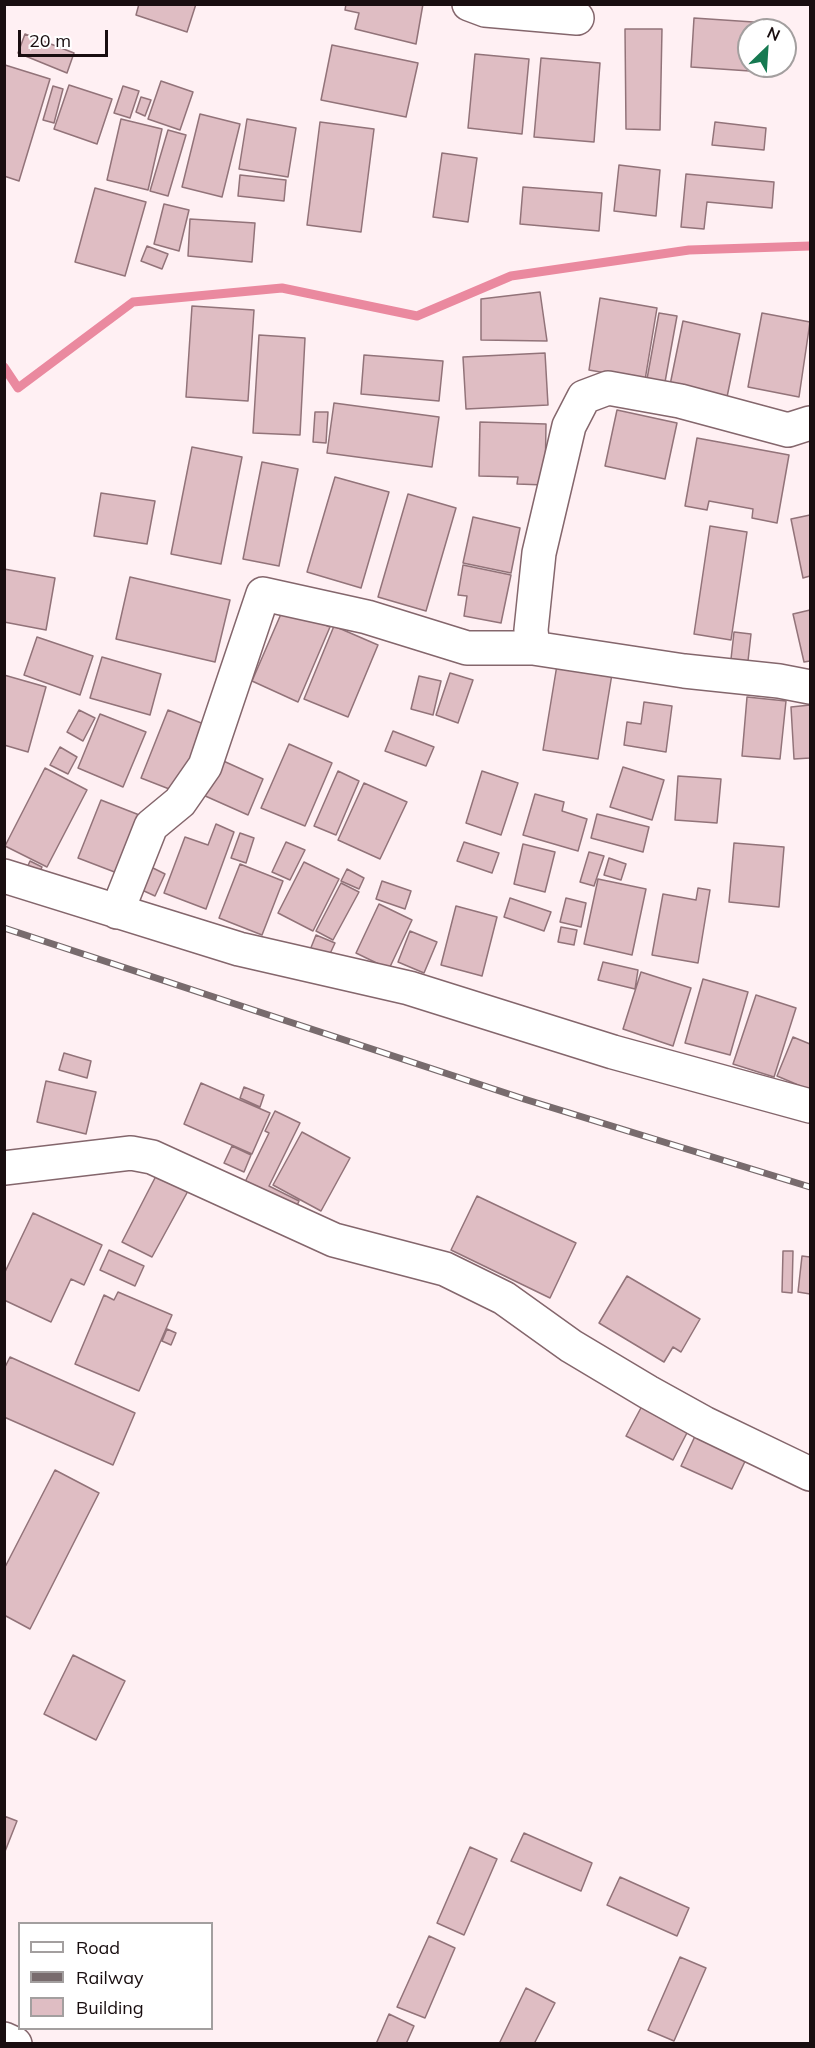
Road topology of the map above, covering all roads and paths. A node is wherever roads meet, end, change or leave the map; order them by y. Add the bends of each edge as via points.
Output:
1 (469, 4) edge
2 (577, 18) dead end
3 (810, 423) edge
4 (532, 648) junction
5 (810, 687) edge
6 (4, 876) edge
7 (117, 912) junction
8 (810, 1106) edge
9 (4, 1168) edge
10 (810, 1474) edge
11 (4, 2039) edge
12 (15, 2043) edge

1 - 2 street via 485,10
3 - 4 street via 788,430 680,401 608,388 584,397 569,426 539,553
4 - 5 street
4 - 7 street via 466,648 367,617 263,594 205,765 180,802 152,826
6 - 7 street
7 - 8 street via 239,949 409,988 613,1052
9 - 10 street via 131,1153 152,1158 334,1240 445,1269 504,1298 571,1346 648,1392
11 - 12 street

